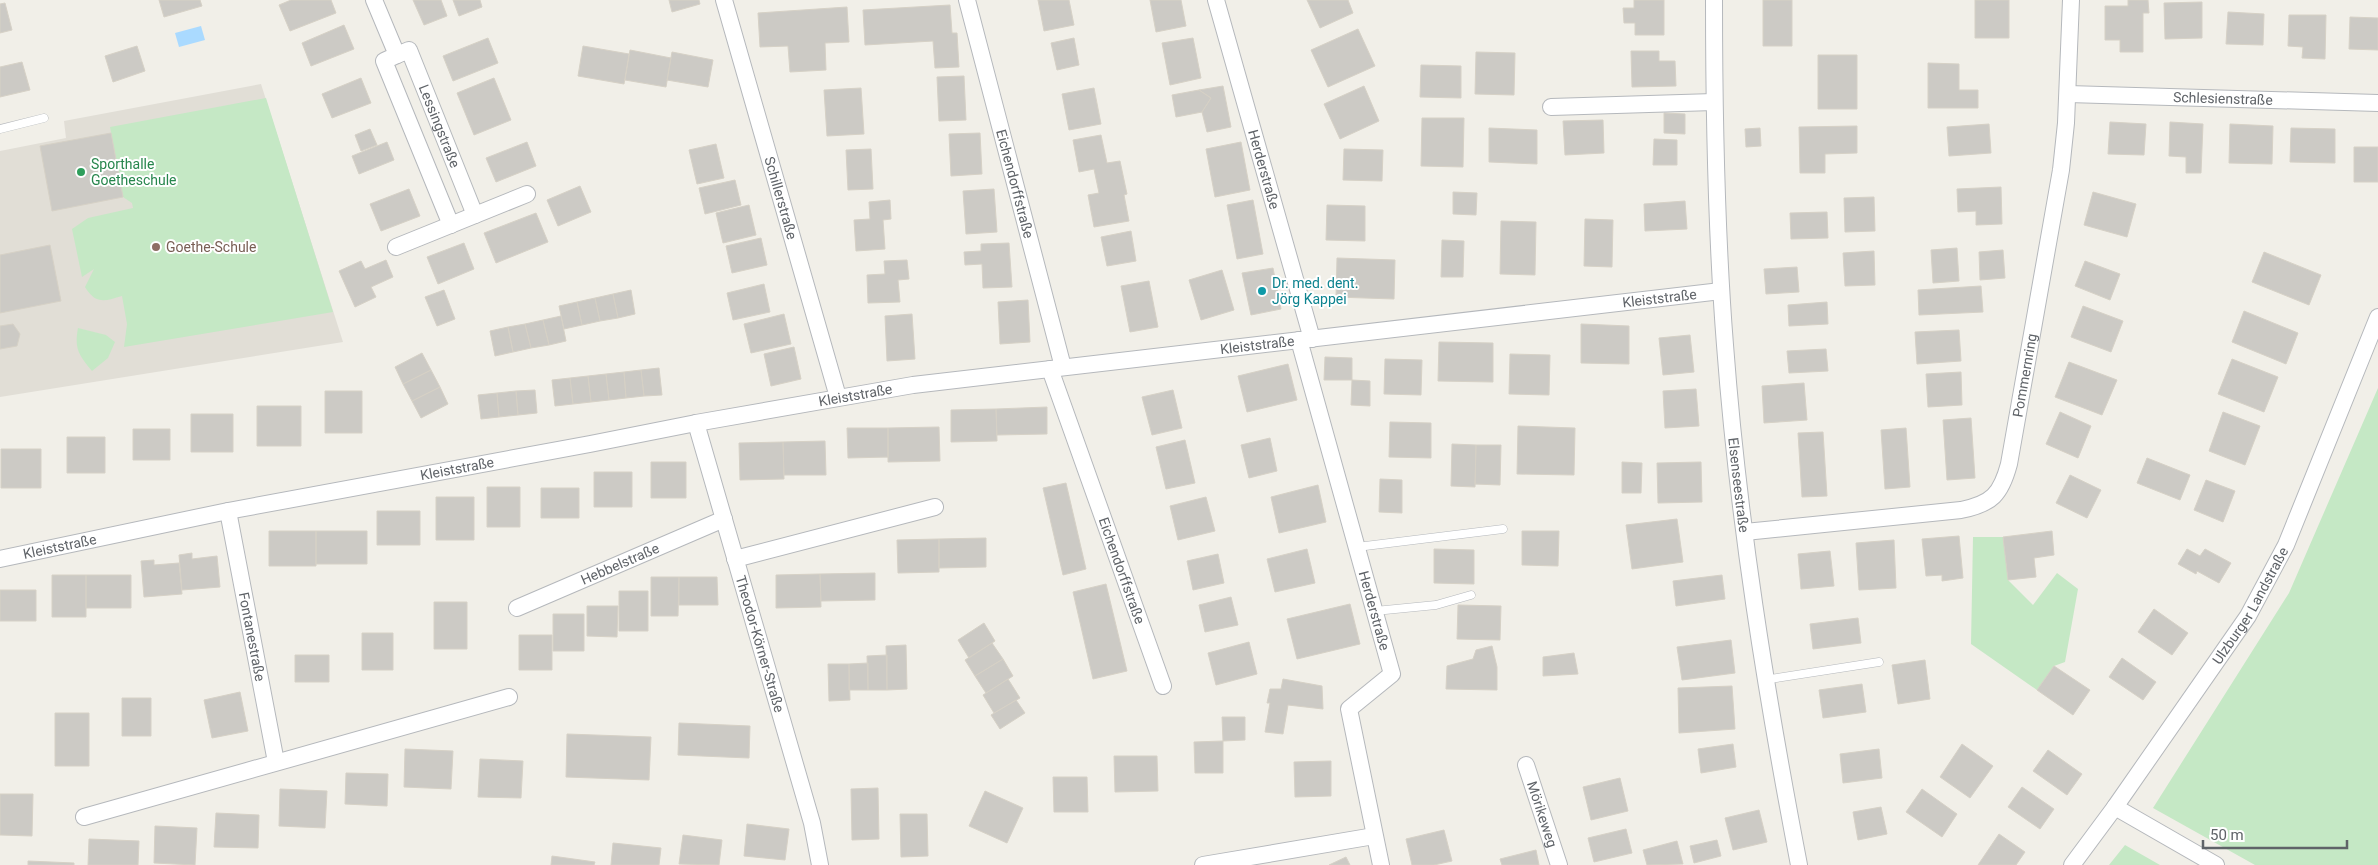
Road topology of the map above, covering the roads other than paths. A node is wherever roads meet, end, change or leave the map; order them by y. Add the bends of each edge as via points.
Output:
1 (374, 0) edge
2 (724, 0) edge
3 (967, 0) edge
4 (1216, 0) edge
5 (1714, 0) edge
6 (2071, 0) edge
7 (397, 55) junction
8 (2068, 94) junction
9 (1714, 102) junction
10 (2378, 103) edge
11 (1551, 107) dead end
12 (44, 118) dead end
13 (0, 129) edge
14 (527, 194) dead end
15 (475, 215) junction
16 (452, 225) junction
17 (396, 247) dead end
18 (1721, 291) junction
19 (2378, 317) edge
20 (1306, 340) junction
21 (1056, 368) junction
22 (838, 397) junction
23 (696, 423) junction
24 (935, 507) dead end
25 (228, 511) junction
26 (724, 519) junction
27 (1502, 529) dead end
28 (1745, 532) junction
29 (1357, 547) junction
30 (736, 559) junction
31 (0, 560) edge
32 (1472, 596) dead end
33 (517, 608) dead end
34 (1375, 612) junction
35 (1879, 662) dead end
36 (1764, 680) junction
37 (1163, 686) dead end
38 (509, 696) dead end
39 (276, 762) junction
40 (1526, 765) dead end
41 (2115, 807) junction
42 (84, 816) dead end
43 (1374, 836) junction
44 (820, 865) edge
45 (1203, 865) edge
46 (1380, 865) edge
47 (1559, 865) edge
48 (1799, 865) edge
49 (2072, 865) edge
50 (2216, 865) edge

1 - 7 street
2 - 22 street, Schillerstraße
3 - 21 street, Eichendorffstraße
4 - 20 street, Herderstraße
5 - 9 street, Elsenseestraße
6 - 8 street, Pommernring
7 - 15 street, Lessingstraße via 409,50
7 - 16 street, Lessingstraße via 384,61
8 - 10 street, Schlesienstraße
8 - 28 street, Pommernring via 2061,170 2009,464 2000,490 1984,504 1961,510
9 - 11 street
9 - 18 street, Elsenseestraße
12 - 13 lane
14 - 15 street
15 - 16 street
16 - 17 street
18 - 20 street, Kleiststraße
18 - 28 street, Elsenseestraße
19 - 41 street, Ulzburger Landstraße via 2286,545 2248,616
20 - 21 street, Kleiststraße
20 - 29 street, Herderstraße
21 - 22 street, Kleiststraße
21 - 37 street, Eichendorffstraße
22 - 23 street, Kleiststraße
23 - 25 street, Kleiststraße
23 - 26 street, Theodor-Körner-Straße
24 - 30 street
25 - 31 street, Kleiststraße
25 - 39 street, Fontanestraße
26 - 30 street, Theodor-Körner-Straße
26 - 33 street, Hebbelstraße
27 - 29 lane
28 - 36 street, Elsenseestraße
29 - 34 street, Herderstraße
30 - 44 street, Theodor-Körner-Straße via 812,823
32 - 34 lane via 1436,605
34 - 43 street, Herderstraße via 1392,674 1349,709
35 - 36 lane
36 - 48 street, Elsenseestraße
38 - 39 street
39 - 42 street
40 - 47 street, Mörikeweg
41 - 49 street, Ulzburger Landstraße
41 - 50 street
43 - 45 street
43 - 46 street, Herderstraße

